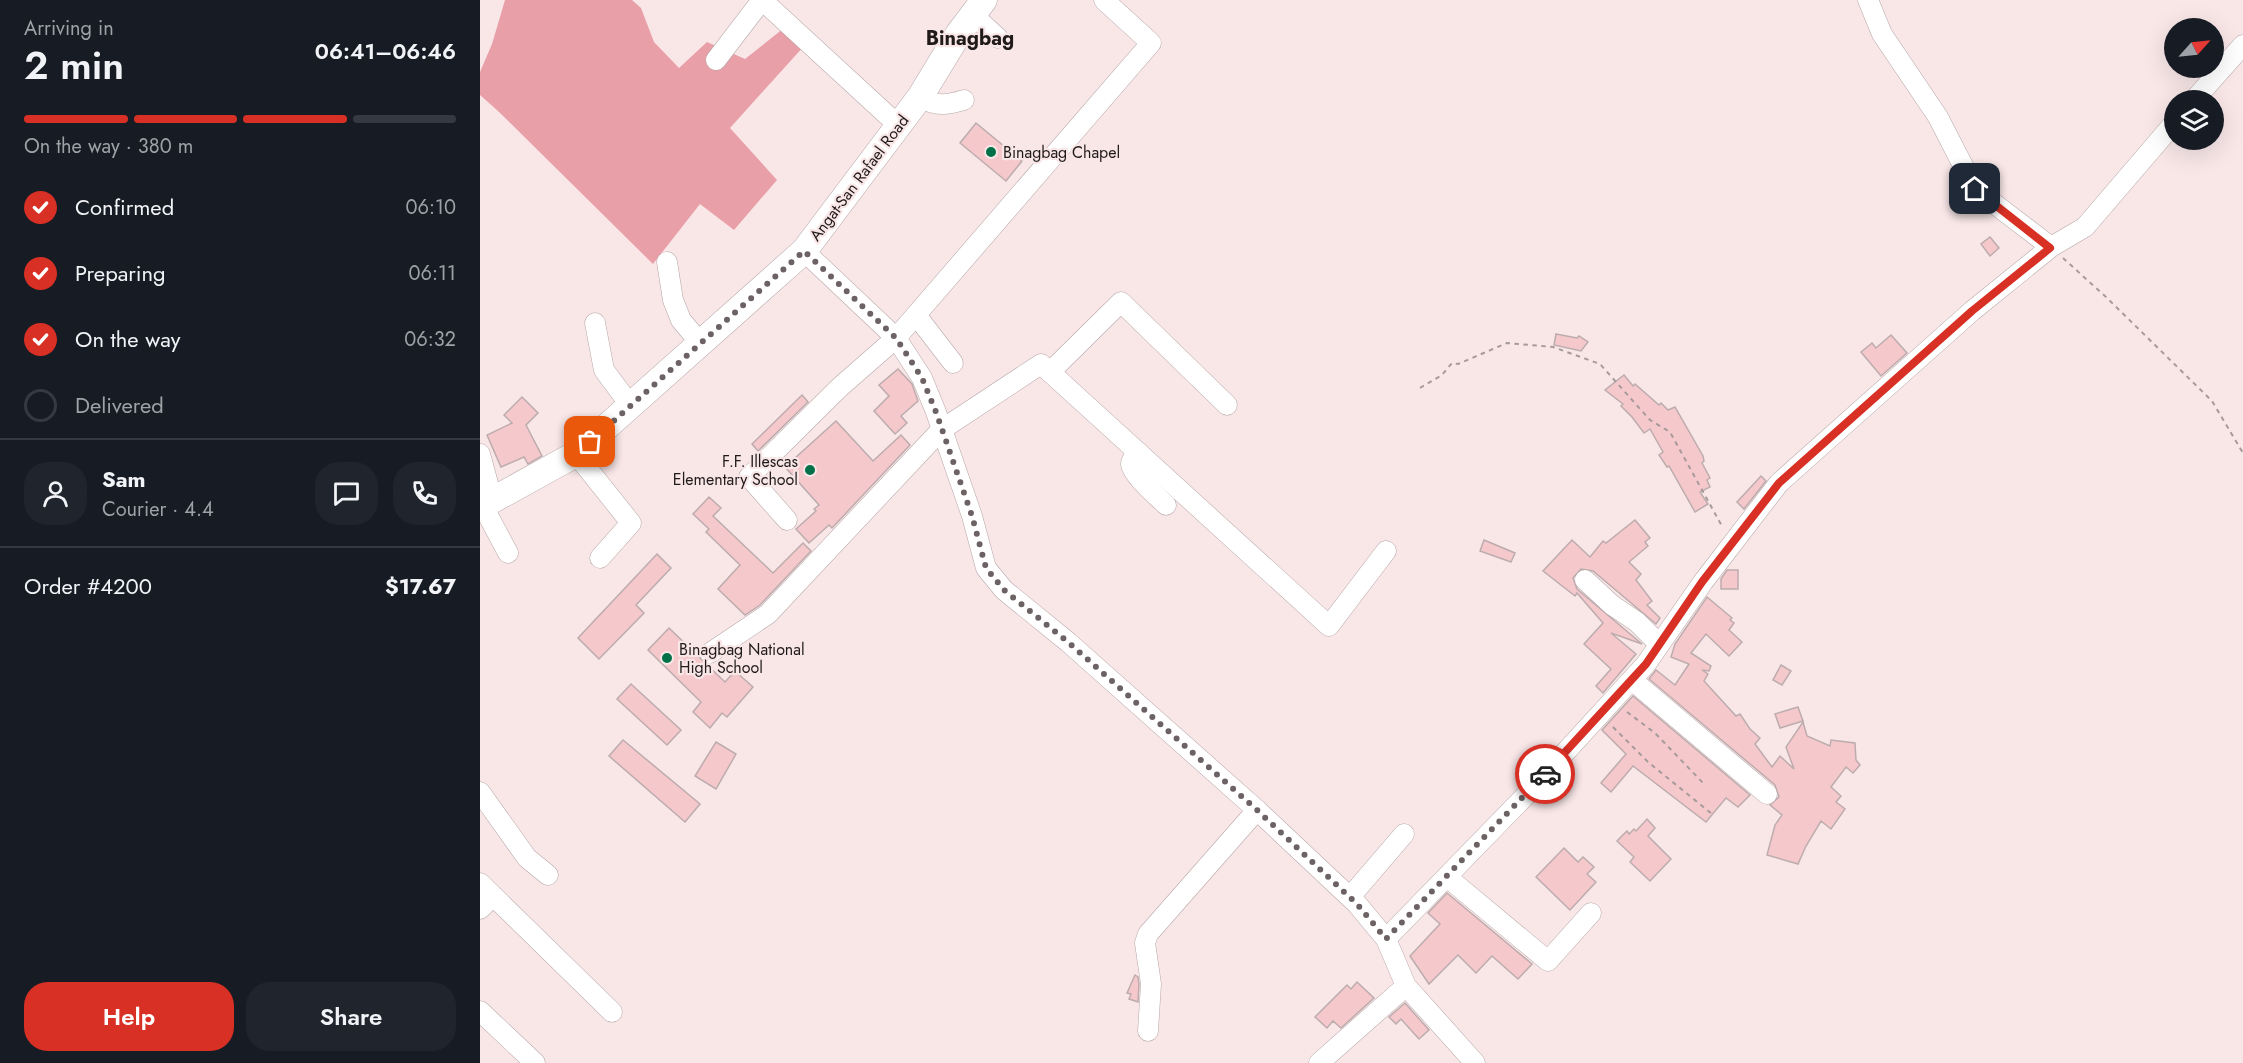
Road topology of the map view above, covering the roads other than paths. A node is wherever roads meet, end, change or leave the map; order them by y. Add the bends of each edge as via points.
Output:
1 (762, 0) edge
2 (1104, 0) edge
3 (1868, 0) edge
4 (978, 7) edge
5 (998, 38) dead end
6 (2243, 45) edge
7 (716, 60) dead end
8 (2203, 90) edge
9 (920, 97) junction
10 (964, 100) dead end
11 (899, 126) junction
12 (2164, 135) edge
13 (2050, 248) junction
14 (804, 251) junction
15 (666, 262) dead end
16 (916, 315) junction
17 (595, 323) dead end
18 (896, 338) junction
19 (700, 342) junction
20 (953, 363) dead end
21 (1050, 372) junction
22 (630, 405) junction
23 (1227, 405) dead end
24 (941, 430) junction
25 (1138, 452) junction
26 (480, 454) edge
27 (576, 454) junction
28 (485, 505) edge
29 (1166, 505) dead end
30 (787, 520) dead end
31 (1386, 551) dead end
32 (508, 553) dead end
33 (600, 558) dead end
34 (1585, 580) dead end
35 (1659, 644) junction
36 (710, 653) dead end
37 (1632, 680) junction
38 (480, 792) edge
39 (1767, 794) dead end
40 (1257, 810) junction
41 (1404, 834) dead end
42 (548, 875) dead end
43 (1447, 877) junction
44 (484, 896) edge
45 (1350, 897) junction
46 (1591, 913) dead end
47 (1386, 939) junction
48 (1406, 986) junction
49 (480, 1011) edge
50 (612, 1012) dead end
51 (1148, 1032) dead end
52 (535, 1063) edge
53 (1319, 1063) edge
54 (1475, 1063) edge

1 - 7 street
1 - 11 street
2 - 16 street via 1151,43
3 - 13 street via 1882,34 1938,117 1975,189
4 - 5 street
4 - 9 main road, Angat-San Rafael Road
6 - 8 street
9 - 10 street via 940,105
9 - 11 main road, Angat-San Rafael Road
11 - 14 main road, Angat-San Rafael Road
12 - 13 street via 2085,227
13 - 35 street via 1972,311 1779,483
14 - 18 street
14 - 19 main road, Angat-San Rafael Road
15 - 19 street via 681,320
16 - 18 street
16 - 20 street
17 - 22 street via 604,370
18 - 24 street via 922,378
18 - 30 street via 749,477
19 - 22 main road, Angat-San Rafael Road
21 - 23 street via 1121,302
21 - 24 street via 1041,364
21 - 25 street
22 - 27 main road, Angat-San Rafael Road
24 - 36 street via 768,614
24 - 40 street via 986,568 1004,590
25 - 29 street via 1131,464 1134,472
25 - 31 street via 1329,626
26 - 28 street
27 - 28 main road, Angat-San Rafael Road
27 - 33 street via 631,523
28 - 32 street
34 - 35 street
35 - 37 street
37 - 39 street
37 - 43 street
38 - 42 street via 527,858
40 - 45 street
40 - 51 street via 1148,934
41 - 45 street
43 - 46 street via 1548,961
43 - 47 street
44 - 50 street
45 - 47 street
47 - 48 street
48 - 53 street
48 - 54 street
49 - 52 street

